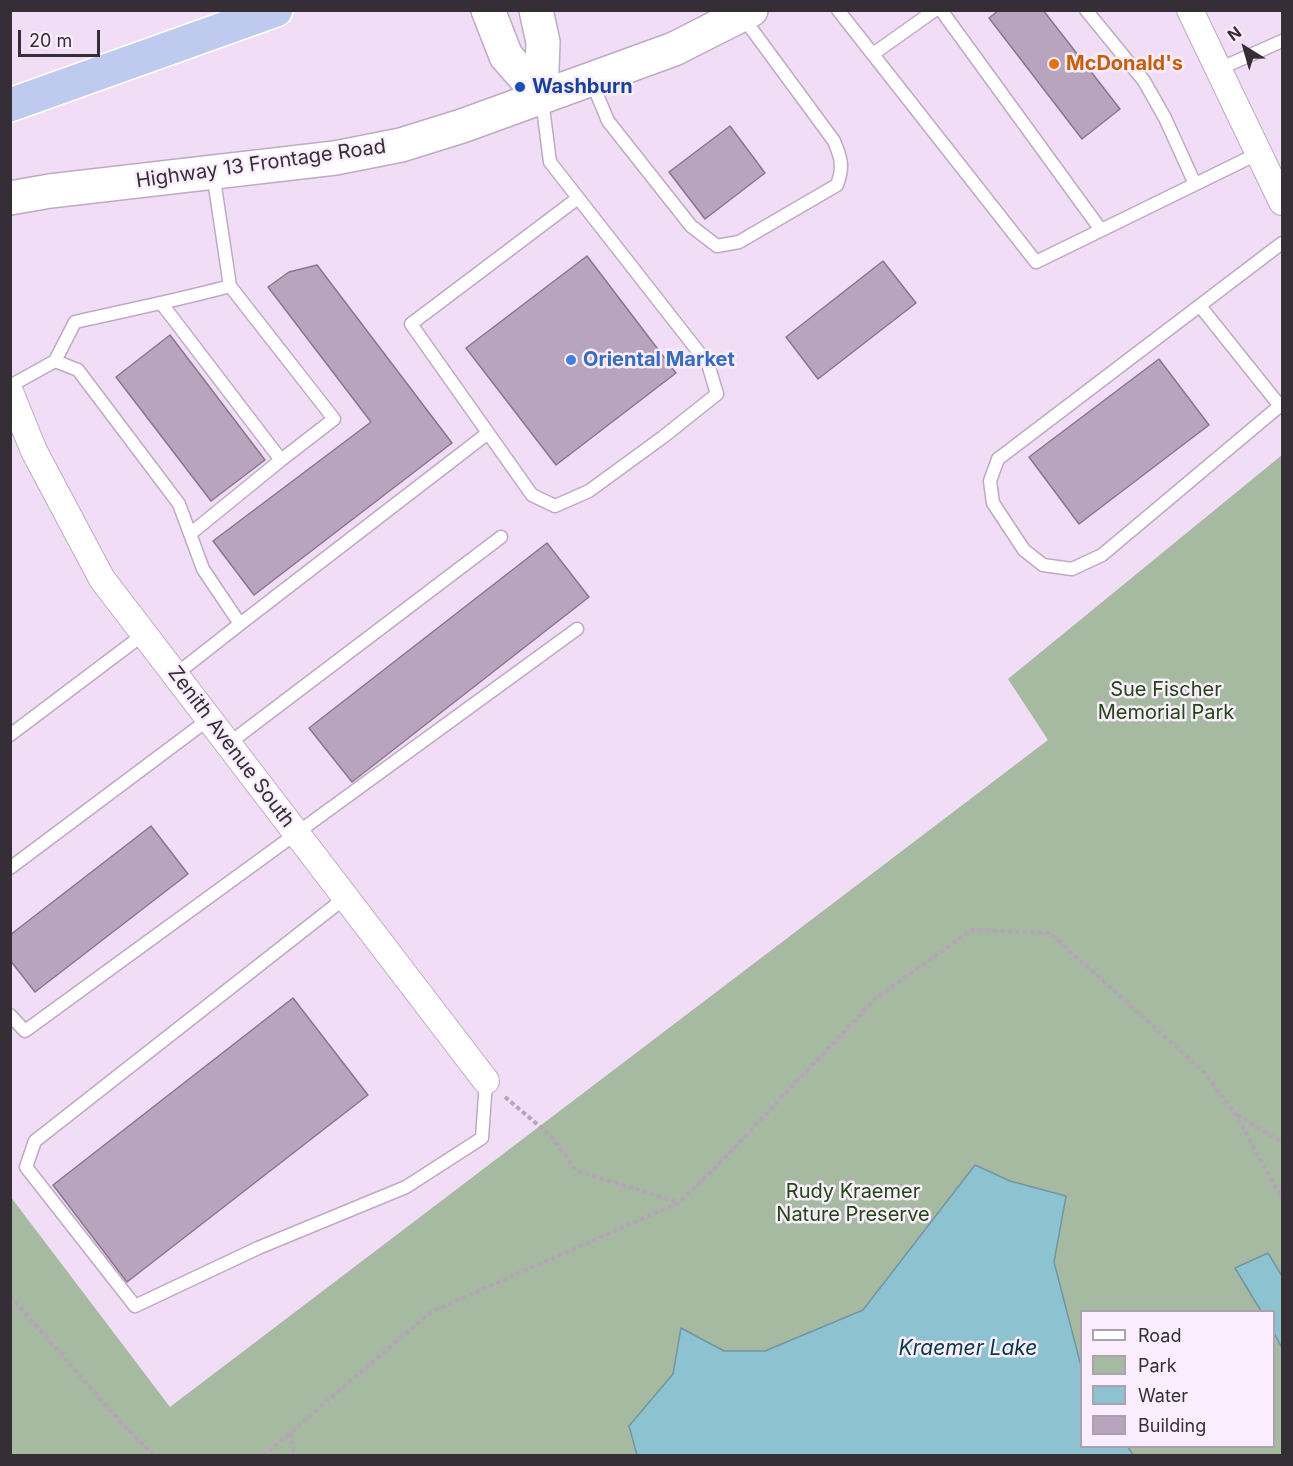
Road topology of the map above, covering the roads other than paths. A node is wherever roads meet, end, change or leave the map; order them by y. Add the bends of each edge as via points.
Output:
1 (276, 10) edge
2 (488, 10) edge
3 (536, 10) edge
4 (838, 10) edge
5 (935, 10) edge
6 (941, 10) edge
7 (1086, 10) edge
8 (1190, 10) edge
9 (747, 13) edge
10 (1282, 41) edge
11 (873, 54) junction
12 (1219, 69) junction
13 (591, 78) junction
14 (541, 96) junction
15 (10, 105) edge
16 (1259, 153) junction
17 (213, 172) junction
18 (1196, 184) junction
19 (10, 198) edge
20 (578, 198) junction
21 (1282, 202) edge
22 (1101, 230) junction
23 (1282, 243) edge
24 (230, 286) junction
25 (162, 304) junction
26 (1200, 306) junction
27 (55, 361) junction
28 (10, 386) edge
29 (10, 392) edge
30 (1281, 405) edge
31 (488, 433) junction
32 (280, 460) junction
33 (189, 534) junction
34 (501, 537) dead end
35 (240, 624) junction
36 (577, 629) dead end
37 (144, 634) junction
38 (176, 675) junction
39 (209, 719) junction
40 (10, 735) edge
41 (228, 744) junction
42 (297, 833) junction
43 (10, 868) edge
44 (346, 897) junction
45 (10, 1015) edge
46 (486, 1081) joint

1 - 15 highway
2 - 14 street via 506,56
3 - 14 street via 543,42
4 - 11 lane
5 - 11 lane
6 - 22 lane
7 - 18 lane via 1144,81
8 - 12 street
9 - 13 street, Highway 13 Frontage Road via 674,49
9 - 13 lane via 834,141 842,172 837,185 740,242 717,246 692,226 608,121
10 - 12 lane
11 - 22 lane via 1036,262
12 - 16 street
13 - 14 street, Highway 13 Frontage Road
14 - 17 street, Highway 13 Frontage Road via 401,145 335,158
14 - 20 lane via 550,162
16 - 18 lane
16 - 21 street
17 - 19 street, Highway 13 Frontage Road
17 - 24 lane
18 - 22 lane
20 - 31 lane via 411,324
20 - 31 lane via 708,364 717,394 589,491 555,506 532,495
23 - 26 lane
24 - 25 lane
24 - 32 lane via 334,419
25 - 27 lane via 75,322
25 - 32 lane
26 - 30 lane
26 - 30 lane via 998,459 990,481 993,503 1024,550 1043,565 1072,569 1102,555
27 - 28 lane
27 - 33 lane via 78,370 179,504
29 - 37 street, Zenith Avenue South via 34,451 102,579
31 - 35 lane
32 - 33 lane
33 - 35 lane via 203,569
34 - 41 lane
35 - 38 lane
36 - 42 lane
37 - 38 street, Zenith Avenue South
37 - 40 lane
38 - 39 street, Zenith Avenue South
39 - 41 street, Zenith Avenue South
39 - 43 lane
41 - 42 street, Zenith Avenue South
42 - 44 street, Zenith Avenue South
42 - 45 lane via 25,1031
44 - 46 street, Zenith Avenue South
44 - 46 lane via 35,1141 27,1167 135,1306 258,1248 406,1187 483,1138

